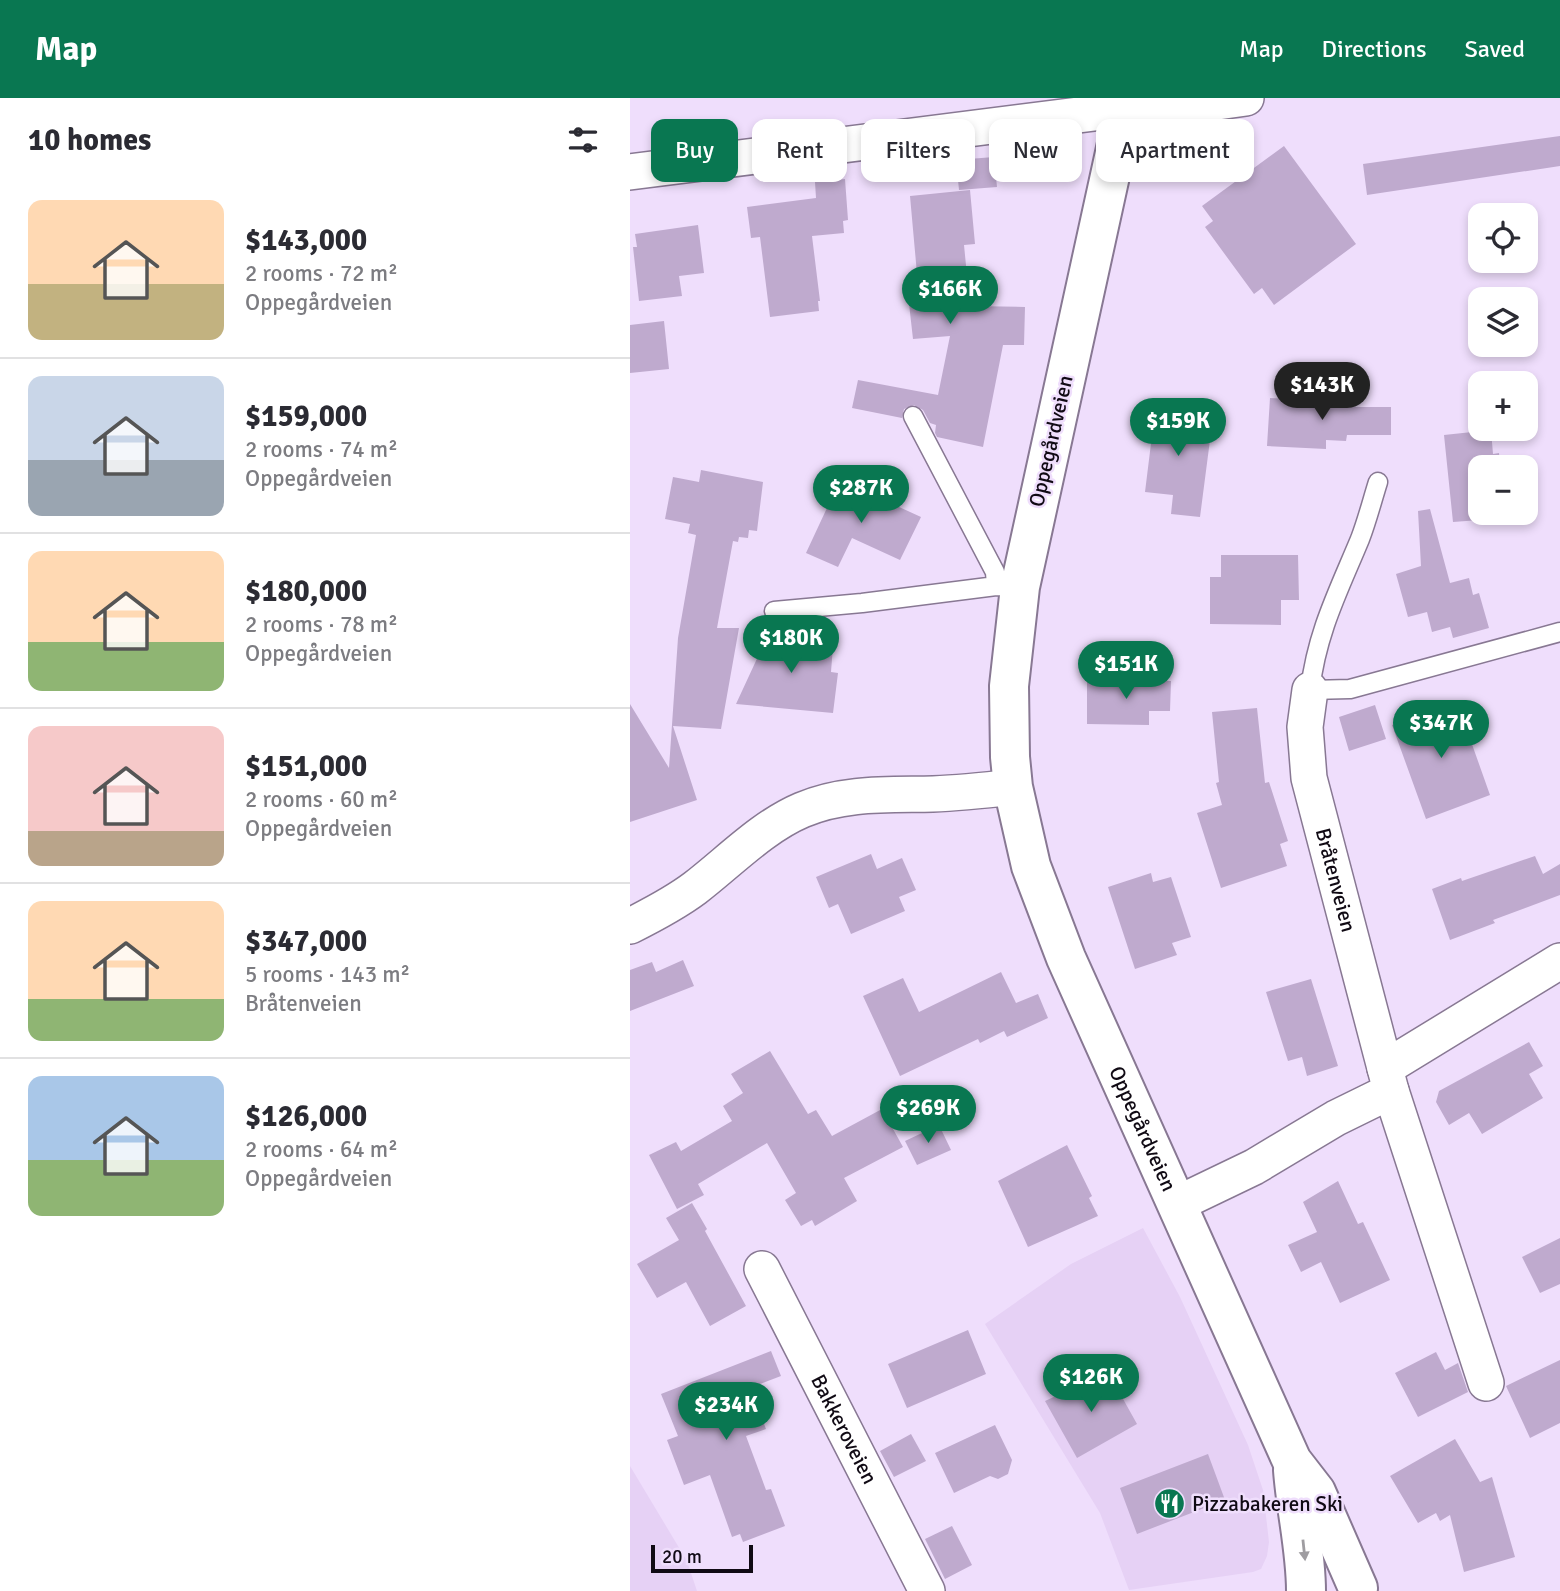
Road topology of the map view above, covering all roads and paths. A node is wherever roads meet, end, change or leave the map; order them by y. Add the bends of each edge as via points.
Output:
1 (1246, 98) edge
2 (1126, 103) edge
3 (630, 172) edge
4 (913, 416) dead end
5 (1378, 482) dead end
6 (1008, 586) junction
7 (775, 611) dead end
8 (1560, 632) edge
9 (1310, 690) junction
10 (1013, 787) junction
11 (630, 926) edge
12 (1560, 961) edge
13 (1388, 1080) junction
14 (1177, 1204) junction
15 (762, 1269) dead end
16 (1486, 1383) dead end
17 (1292, 1461) junction
18 (1360, 1590) edge
19 (927, 1591) edge
20 (1306, 1591) edge
21 (1312, 1591) edge

1 - 2 street via 1175,107
2 - 3 street
2 - 6 main road, Oppegårdveien
4 - 6 lane via 995,572
5 - 9 lane, Bråtenveien via 1324,624
6 - 7 lane
6 - 10 main road, Oppegårdveien
8 - 9 lane via 1350,689
9 - 13 street, Bråtenveien via 1305,727 1309,778
10 - 11 street via 826,800 776,824 692,890
10 - 14 main road, Oppegårdveien via 1031,866 1051,922
12 - 13 street
13 - 14 street via 1336,1118 1254,1167
13 - 16 street, Bråtenveien
14 - 17 main road, Oppegårdveien
15 - 19 street, Bakkeroveien
17 - 18 main road, Oppegårdveien via 1316,1492
17 -> 20 main road, Oppegårdveien
18 - 21 main road via 1334,1585

